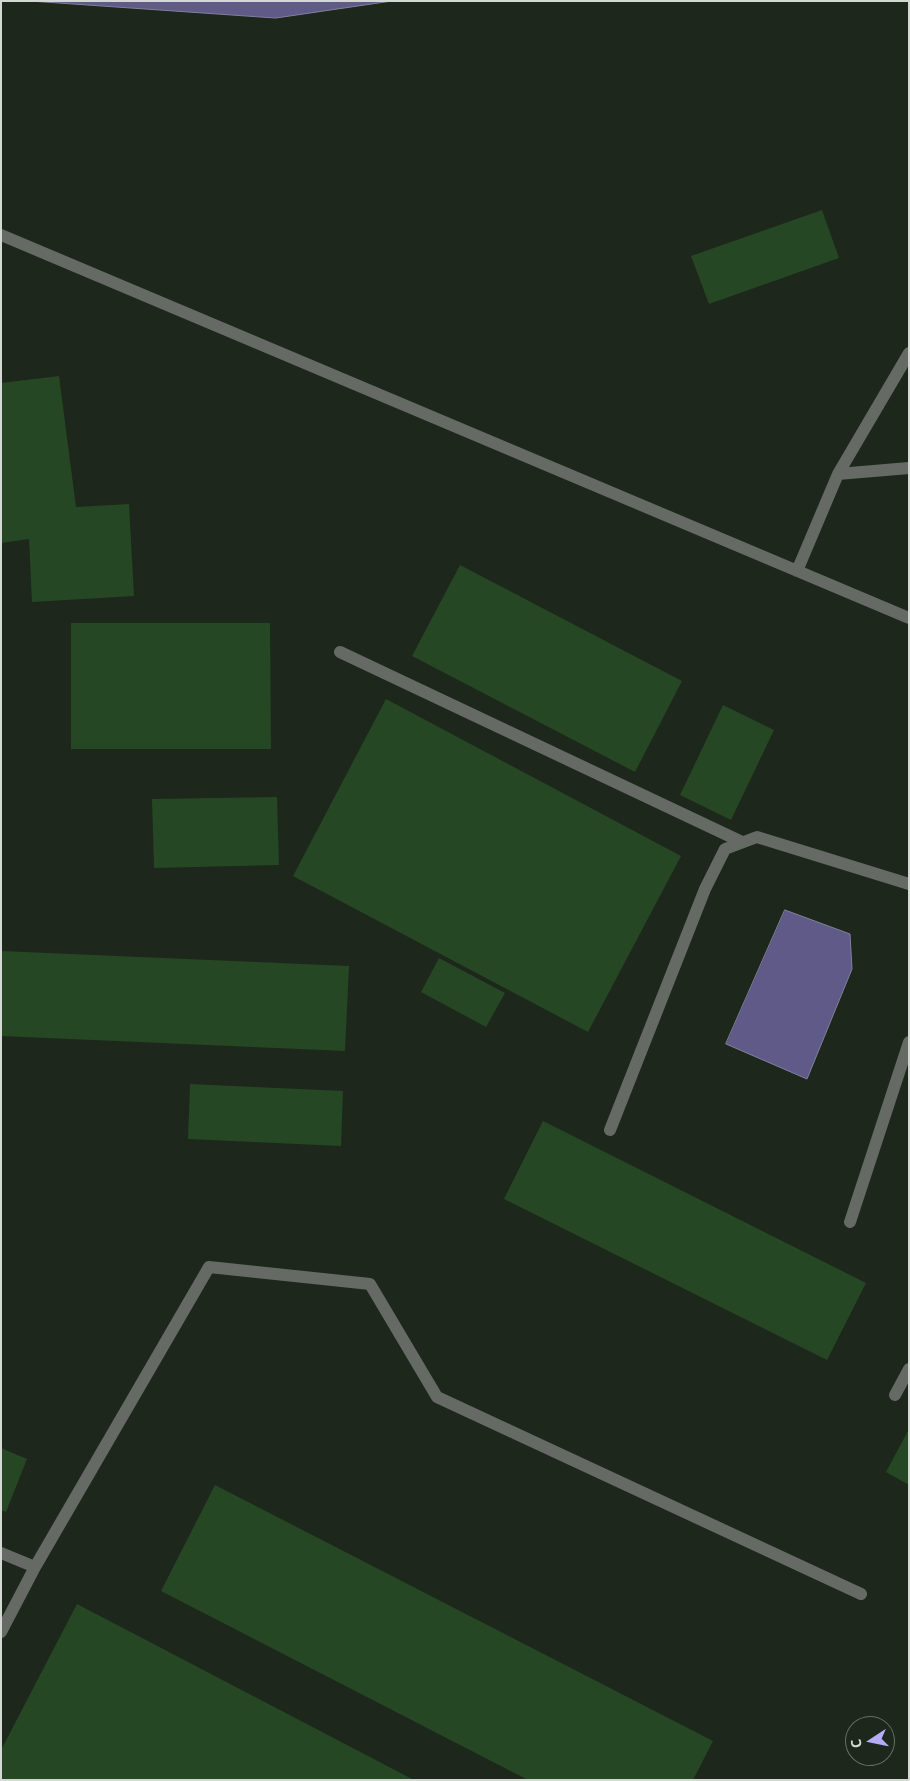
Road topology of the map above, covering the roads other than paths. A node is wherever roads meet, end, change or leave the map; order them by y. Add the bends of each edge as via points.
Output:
1 (1, 235) edge
2 (909, 352) edge
3 (909, 468) edge
4 (838, 474) junction
5 (797, 571) junction
6 (909, 618) edge
7 (340, 652) dead end
8 (742, 842) junction
9 (909, 884) edge
10 (909, 1042) edge
11 (610, 1130) dead end
12 (850, 1222) dead end
13 (909, 1369) edge
14 (895, 1395) dead end
15 (1, 1553) edge
16 (35, 1567) junction
17 (861, 1594) dead end
18 (1, 1632) edge

1 - 5 street
2 - 4 street
3 - 4 street
4 - 5 street
5 - 6 street
7 - 8 street
8 - 9 street via 757,837
8 - 11 street via 725,848 705,889
10 - 12 street
13 - 14 street
15 - 16 street
16 - 17 street via 209,1267 370,1284 437,1397
16 - 18 street

